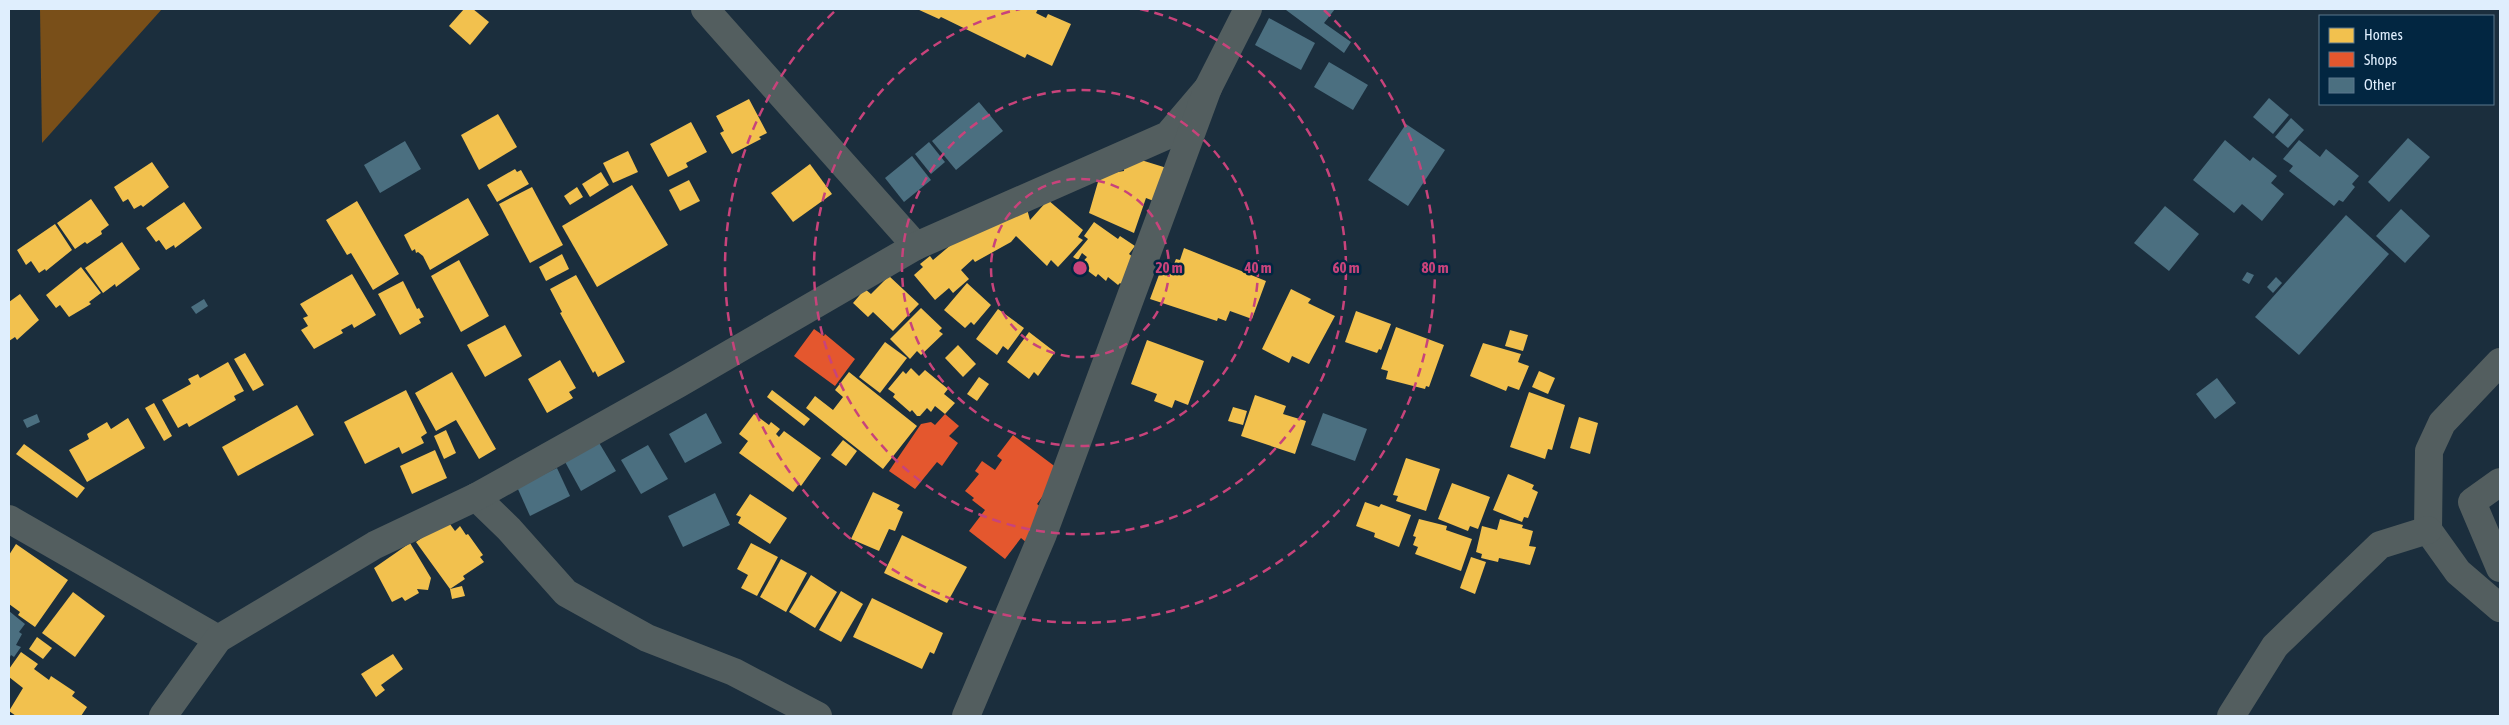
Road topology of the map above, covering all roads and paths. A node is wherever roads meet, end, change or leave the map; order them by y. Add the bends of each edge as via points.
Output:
1 (705, 9) edge
2 (1248, 9) edge
3 (1208, 88) junction
4 (916, 246) junction
5 (2500, 362) edge
6 (2500, 482) edge
7 (476, 497) junction
8 (9, 520) edge
9 (2428, 530) junction
10 (2500, 568) edge
11 (2500, 608) edge
12 (218, 639) junction
13 (163, 716) edge
14 (818, 716) edge
15 (966, 716) edge
16 (2230, 716) edge

1 - 4 street
2 - 3 street
3 - 4 street via 1168,135
3 - 15 street via 1043,534
4 - 7 street
5 - 9 street via 2442,423 2429,451
6 - 10 street via 2472,502
7 - 12 street via 375,545
7 - 14 street via 566,593 647,638 734,672
8 - 12 street
9 - 11 street via 2458,572
9 - 16 street via 2380,545 2275,646
12 - 13 street

